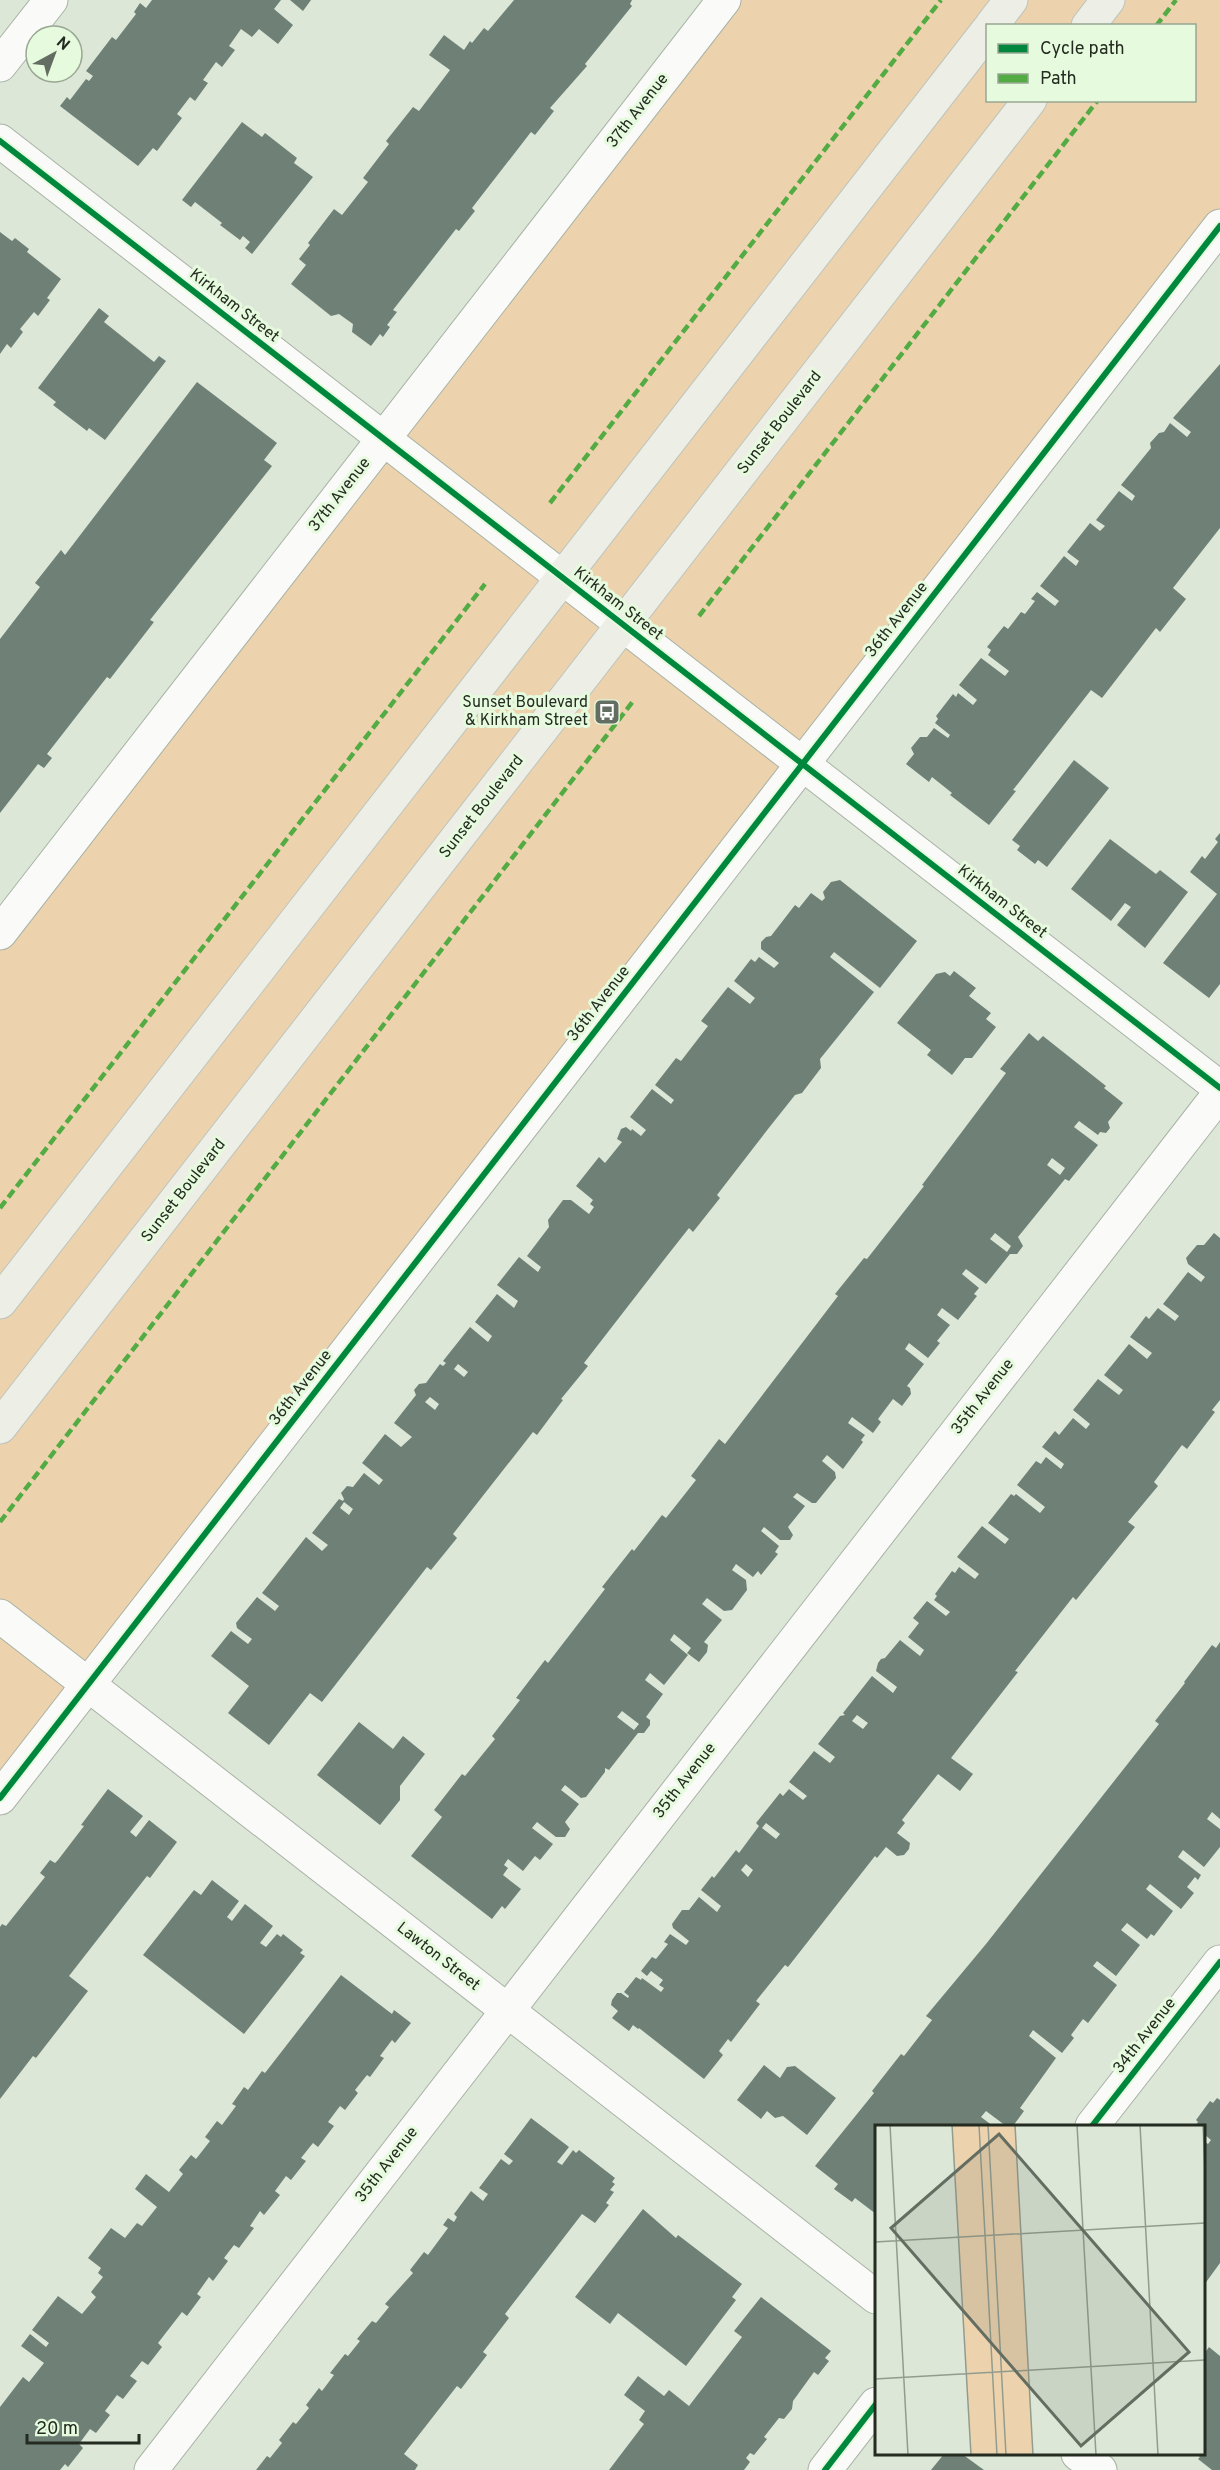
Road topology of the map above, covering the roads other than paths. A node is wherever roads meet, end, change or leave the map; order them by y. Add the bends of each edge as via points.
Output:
1 (51, 0) edge
2 (724, 0) edge
3 (1011, 0) edge
4 (1108, 0) edge
5 (993, 24) edge
6 (1090, 24) edge
7 (986, 31) edge
8 (0, 65) edge
9 (1028, 102) edge
10 (0, 141) edge
11 (1220, 226) edge
12 (383, 439) junction
13 (562, 578) junction
14 (623, 625) junction
15 (802, 764) junction
16 (0, 933) edge
17 (1220, 1088) edge
18 (1220, 1093) edge
19 (0, 1302) edge
20 (0, 1427) edge
21 (0, 1616) edge
22 (88, 1685) junction
23 (0, 1798) edge
24 (1220, 1962) edge
25 (508, 2011) junction
26 (1094, 2125) edge
27 (875, 2296) edge
28 (875, 2404) edge
29 (1079, 2455) edge
30 (151, 2470) edge
31 (825, 2470) edge
32 (1100, 2470) edge

1 - 8 street
2 - 12 street, 37th Avenue
3 - 5 main road
4 - 6 main road
7 - 13 main road
9 - 14 main road, Sunset Boulevard
10 - 12 street, Kirkham Street
11 - 15 street, 36th Avenue
12 - 13 street, Kirkham Street
12 - 16 street, 37th Avenue
13 - 14 street, Kirkham Street
13 - 19 main road
14 - 15 street, Kirkham Street
14 - 20 main road, Sunset Boulevard
15 - 17 street, Kirkham Street
15 - 22 street, 36th Avenue
18 - 25 street, 35th Avenue
21 - 22 street, Lawton Street
22 - 23 street, 36th Avenue
22 - 25 street, Lawton Street
24 - 26 street, 34th Avenue
25 - 27 street, Lawton Street
25 - 30 street, 35th Avenue
28 - 31 street
29 - 32 street

